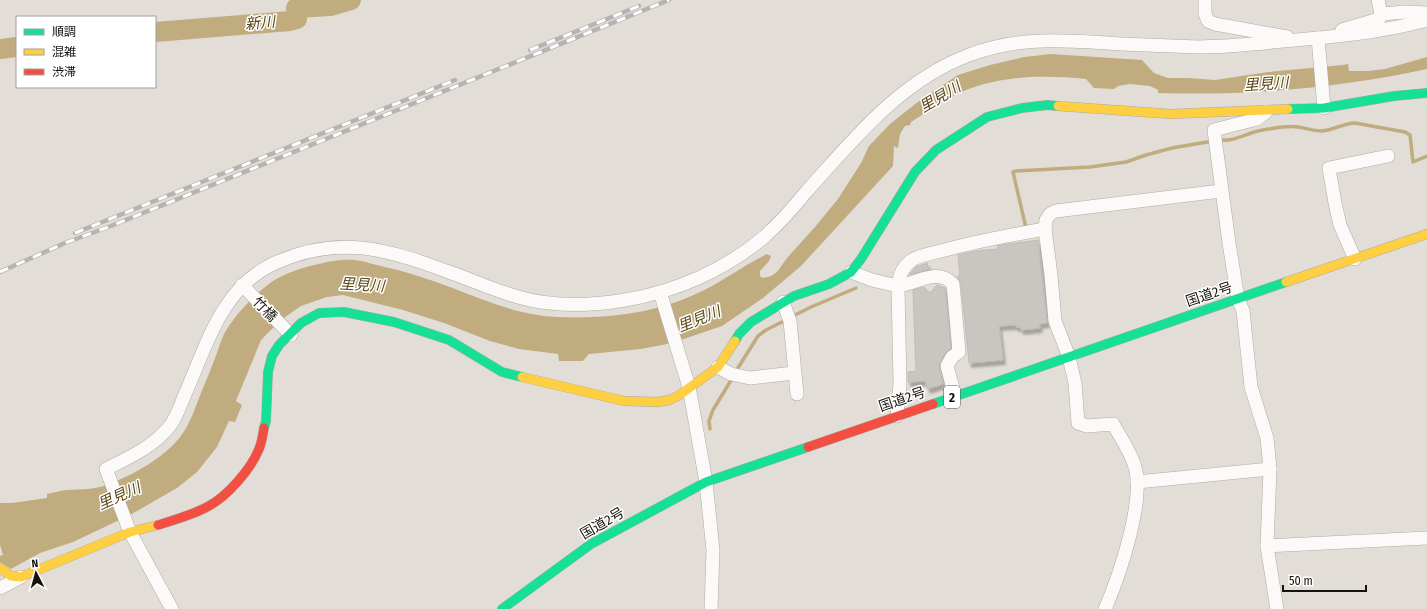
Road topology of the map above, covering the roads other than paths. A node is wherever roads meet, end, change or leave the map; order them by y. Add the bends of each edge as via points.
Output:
1 (1205, 0) edge
2 (1378, 0) edge
3 (1427, 13) edge
4 (1381, 14) junction
5 (1427, 20) edge
6 (1321, 39) junction
7 (1300, 40) junction
8 (1427, 93) edge
9 (1324, 104) junction
10 (1268, 109) junction
11 (1388, 156) dead end
12 (1221, 191) junction
13 (1045, 229) junction
14 (1427, 234) edge
15 (1355, 259) junction
16 (851, 272) junction
17 (898, 286) junction
18 (244, 287) junction
19 (660, 294) junction
20 (1238, 298) junction
21 (783, 302) junction
22 (288, 332) junction
23 (1069, 357) junction
24 (718, 367) junction
25 (794, 372) junction
26 (688, 382) junction
27 (797, 394) dead end
28 (955, 396) junction
29 (897, 416) junction
30 (1270, 469) junction
31 (706, 482) junction
32 (1137, 482) junction
33 (129, 529) junction
34 (1427, 538) edge
35 (1267, 546) junction
36 (0, 568) edge
37 (16, 576) junction
38 (0, 588) edge
39 (172, 609) edge
40 (502, 609) edge
41 (711, 609) edge
42 (1105, 609) edge
43 (1277, 609) edge

1 - 7 street via 1205,14 1208,21 1215,24
2 - 4 street
3 - 4 street
4 - 6 street via 1379,19
5 - 6 street via 1372,32
6 - 7 street
6 - 9 street
7 - 19 street via 1201,47 1042,40 1019,42 973,53 932,73 886,106 764,237 704,276
8 - 9 main road
9 - 10 main road
10 - 12 street via 1257,119 1214,130
10 - 16 main road via 1170,114 1047,105 987,117 936,150 915,172
11 - 15 street via 1329,168 1340,225
12 - 13 street via 1056,211 1046,220
12 - 20 street
13 - 17 street via 920,256 904,268 899,276
13 - 23 street via 1055,321
14 - 15 main road, 国道2号 / 2
15 - 20 main road, 国道2号 / 2
16 - 17 street
16 - 21 main road via 829,284
17 - 28 street via 940,276 953,284 960,352 952,357 947,366
17 - 29 street via 900,384
18 - 19 street via 254,275 269,265 289,257 308,251 347,246 386,251 446,270 497,291 547,303 594,304
18 - 22 street, 竹橋
18 - 33 street via 226,305 213,327 171,425 149,447 106,469
19 - 26 street
20 - 23 main road, 国道2号 / 2
20 - 30 street via 1243,311 1251,387 1267,438
21 - 24 main road via 751,322 739,334
21 - 25 street via 789,318
22 - 26 main road via 320,314 344,312 394,322 449,340 502,372 624,401 669,400 678,396
22 - 33 main road via 272,356 268,372 266,421 259,449 243,476 208,507 156,526
23 - 28 main road, 国道2号 / 2
23 - 32 street via 1075,382 1078,423 1087,426 1113,424 1127,447
24 - 25 street via 735,375 750,378
24 - 26 main road
25 - 27 street
26 - 31 street
28 - 29 main road, 国道2号 / 2
29 - 31 main road, 国道2号 / 2
30 - 32 street
30 - 35 street
31 - 40 main road, 国道2号 / 2 via 591,544
31 - 41 street via 713,550
32 - 42 street via 1131,531 1115,586
33 - 37 main road
33 - 39 street
34 - 35 street
35 - 43 street
36 - 37 main road
37 - 38 street

